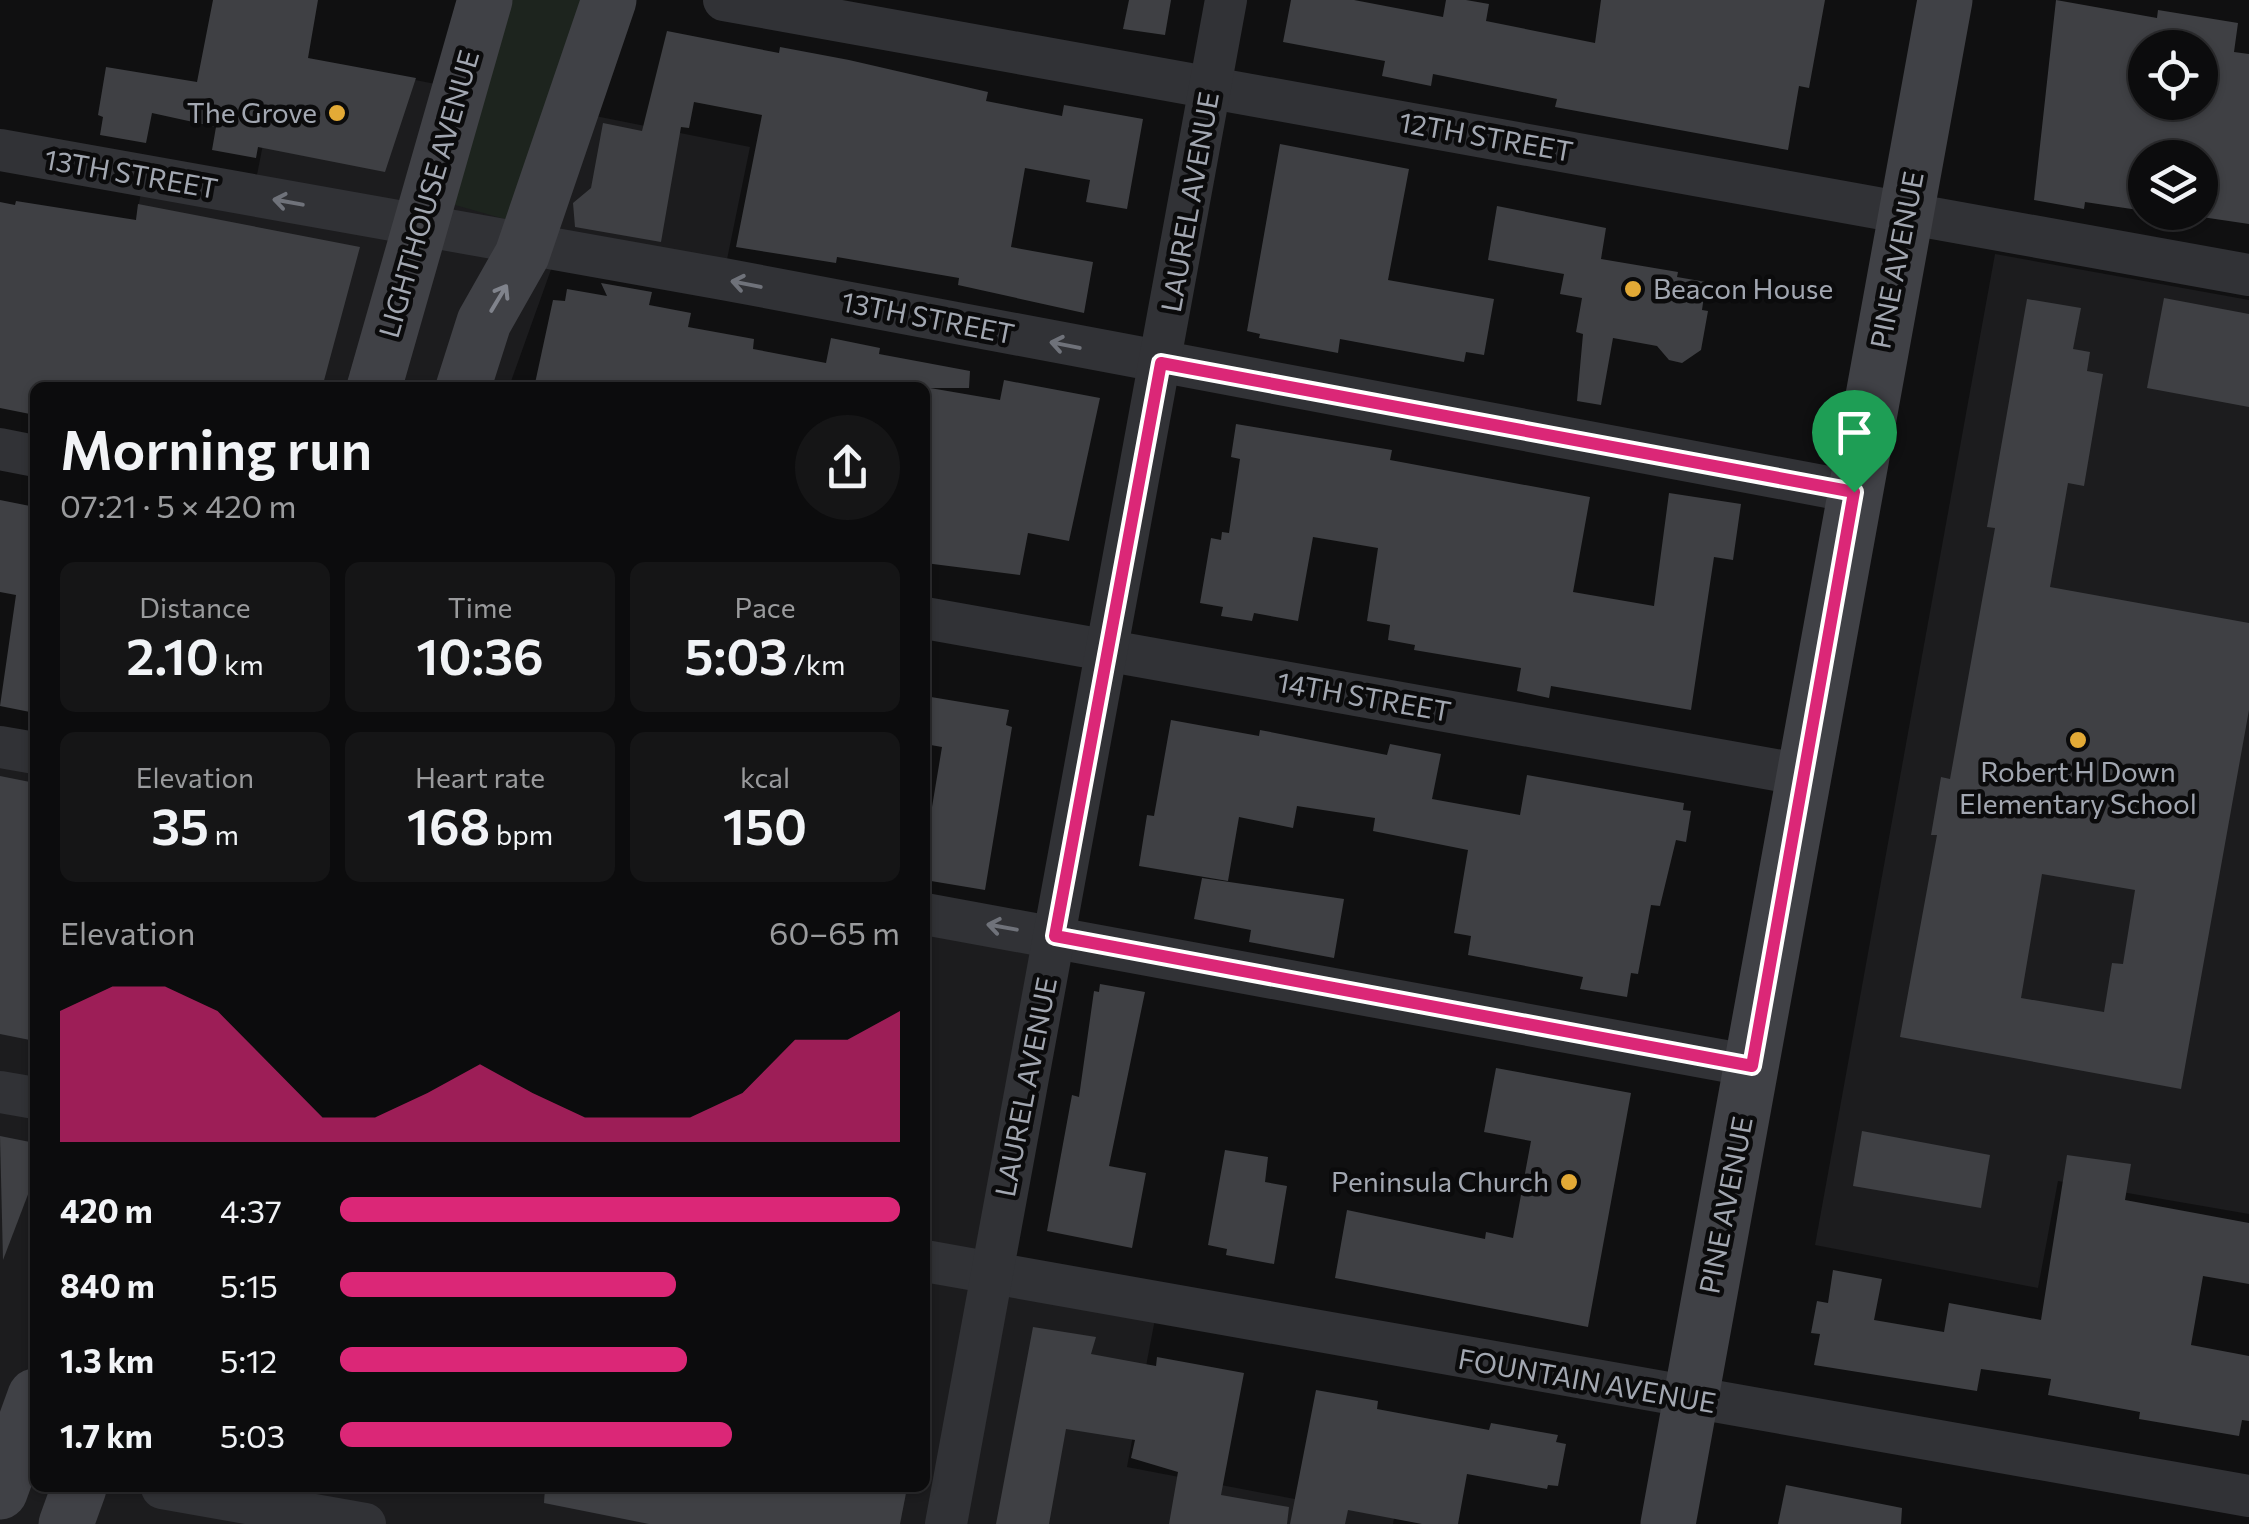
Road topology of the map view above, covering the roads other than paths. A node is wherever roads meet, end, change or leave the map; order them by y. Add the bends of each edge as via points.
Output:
1 (485, 0) edge
2 (609, 0) edge
3 (724, 0) edge
4 (1226, 0) edge
5 (1945, 0) edge
6 (1210, 87) junction
7 (0, 150) edge
8 (1906, 213) junction
9 (420, 226) junction
10 (526, 244) junction
11 (2249, 275) edge
12 (1161, 363) junction
13 (376, 382) edge
14 (464, 382) edge
15 (0, 449) edge
16 (30, 455) edge
17 (1854, 492) junction
18 (930, 619) edge
19 (1106, 650) junction
20 (0, 747) edge
21 (30, 752) edge
22 (1804, 775) junction
23 (930, 915) edge
24 (1055, 936) junction
25 (1752, 1066) junction
26 (0, 1092) edge
27 (30, 1097) edge
28 (930, 1262) edge
29 (991, 1273) junction
30 (1690, 1400) junction
31 (30, 1412) edge
32 (12, 1468) edge
33 (78, 1492) edge
34 (185, 1492) edge
35 (2249, 1496) edge
36 (66, 1524) edge
37 (365, 1524) edge
38 (946, 1524) edge
39 (1668, 1524) edge

1 - 9 main road, LIGHTHOUSE AVENUE
2 - 10 main road
3 - 6 street, 12TH STREET
4 - 6 street, LAUREL AVENUE
5 - 8 main road, PINE AVENUE
6 - 8 street, 12TH STREET
6 - 12 street, LAUREL AVENUE
9 -> 7 street, 13TH STREET
8 - 11 street, 12TH STREET
8 - 17 main road, PINE AVENUE
9 - 10 street, 13TH STREET
9 - 13 main road, LIGHTHOUSE AVENUE
12 -> 10 street, 13TH STREET
14 -> 10 main road via 484,322
12 - 17 street, 13TH STREET
12 - 19 street, LAUREL AVENUE
15 - 16 street
17 - 22 main road, PINE AVENUE
18 - 19 street, 14TH STREET
19 - 22 street, 14TH STREET
19 - 24 street, LAUREL AVENUE
20 - 21 street
22 - 25 main road, PINE AVENUE
24 -> 23 street
24 - 25 street
24 - 29 street, LAUREL AVENUE
25 - 30 main road, PINE AVENUE
26 - 27 street
28 - 29 street, FOUNTAIN AVENUE
29 - 30 street, FOUNTAIN AVENUE
29 - 38 street, LAUREL AVENUE
30 - 35 street, FOUNTAIN AVENUE
30 - 39 main road, PINE AVENUE
31 - 32 main road
33 - 36 main road
34 - 37 street

